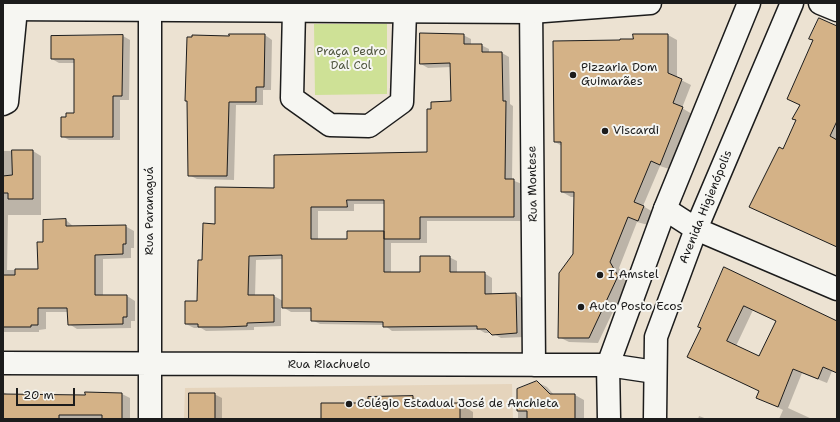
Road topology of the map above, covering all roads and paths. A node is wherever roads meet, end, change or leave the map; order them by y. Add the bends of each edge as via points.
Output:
1 (650, 3) edge
2 (749, 3) edge
3 (792, 3) edge
4 (820, 3) edge
5 (150, 6) edge
6 (531, 7) edge
7 (9, 9) edge
8 (294, 10) junction
9 (837, 10) edge
10 (405, 11) junction
11 (3, 104) edge
12 (666, 209) junction
13 (696, 229) junction
14 (837, 289) edge
15 (3, 363) edge
16 (150, 364) junction
17 (534, 365) junction
18 (608, 365) junction
19 (656, 372) junction
20 (150, 419) edge
21 (609, 419) edge
22 (655, 419) edge

1 - 6 street
2 - 12 street
3 - 13 street, Avenida Higienópolis
4 - 9 street
5 - 7 street
5 - 8 street
5 - 16 street, Rua Paranaguá
6 - 10 street
6 - 17 street, Rua Montese
7 - 11 street via 6,102
8 - 10 street
8 - 10 street via 292,98 330,125 368,126 402,102
12 - 13 street
12 - 18 street
13 - 14 street
13 - 19 street, Avenida Higienópolis via 656,337
15 - 16 street, Rua Riachuelo
16 - 17 street, Rua Riachuelo
16 - 20 street, Rua Paranaguá
17 - 18 street, Rua Riachuelo
18 - 19 street, Rua Riachuelo
18 - 21 street
19 - 22 street, Avenida Higienópolis

